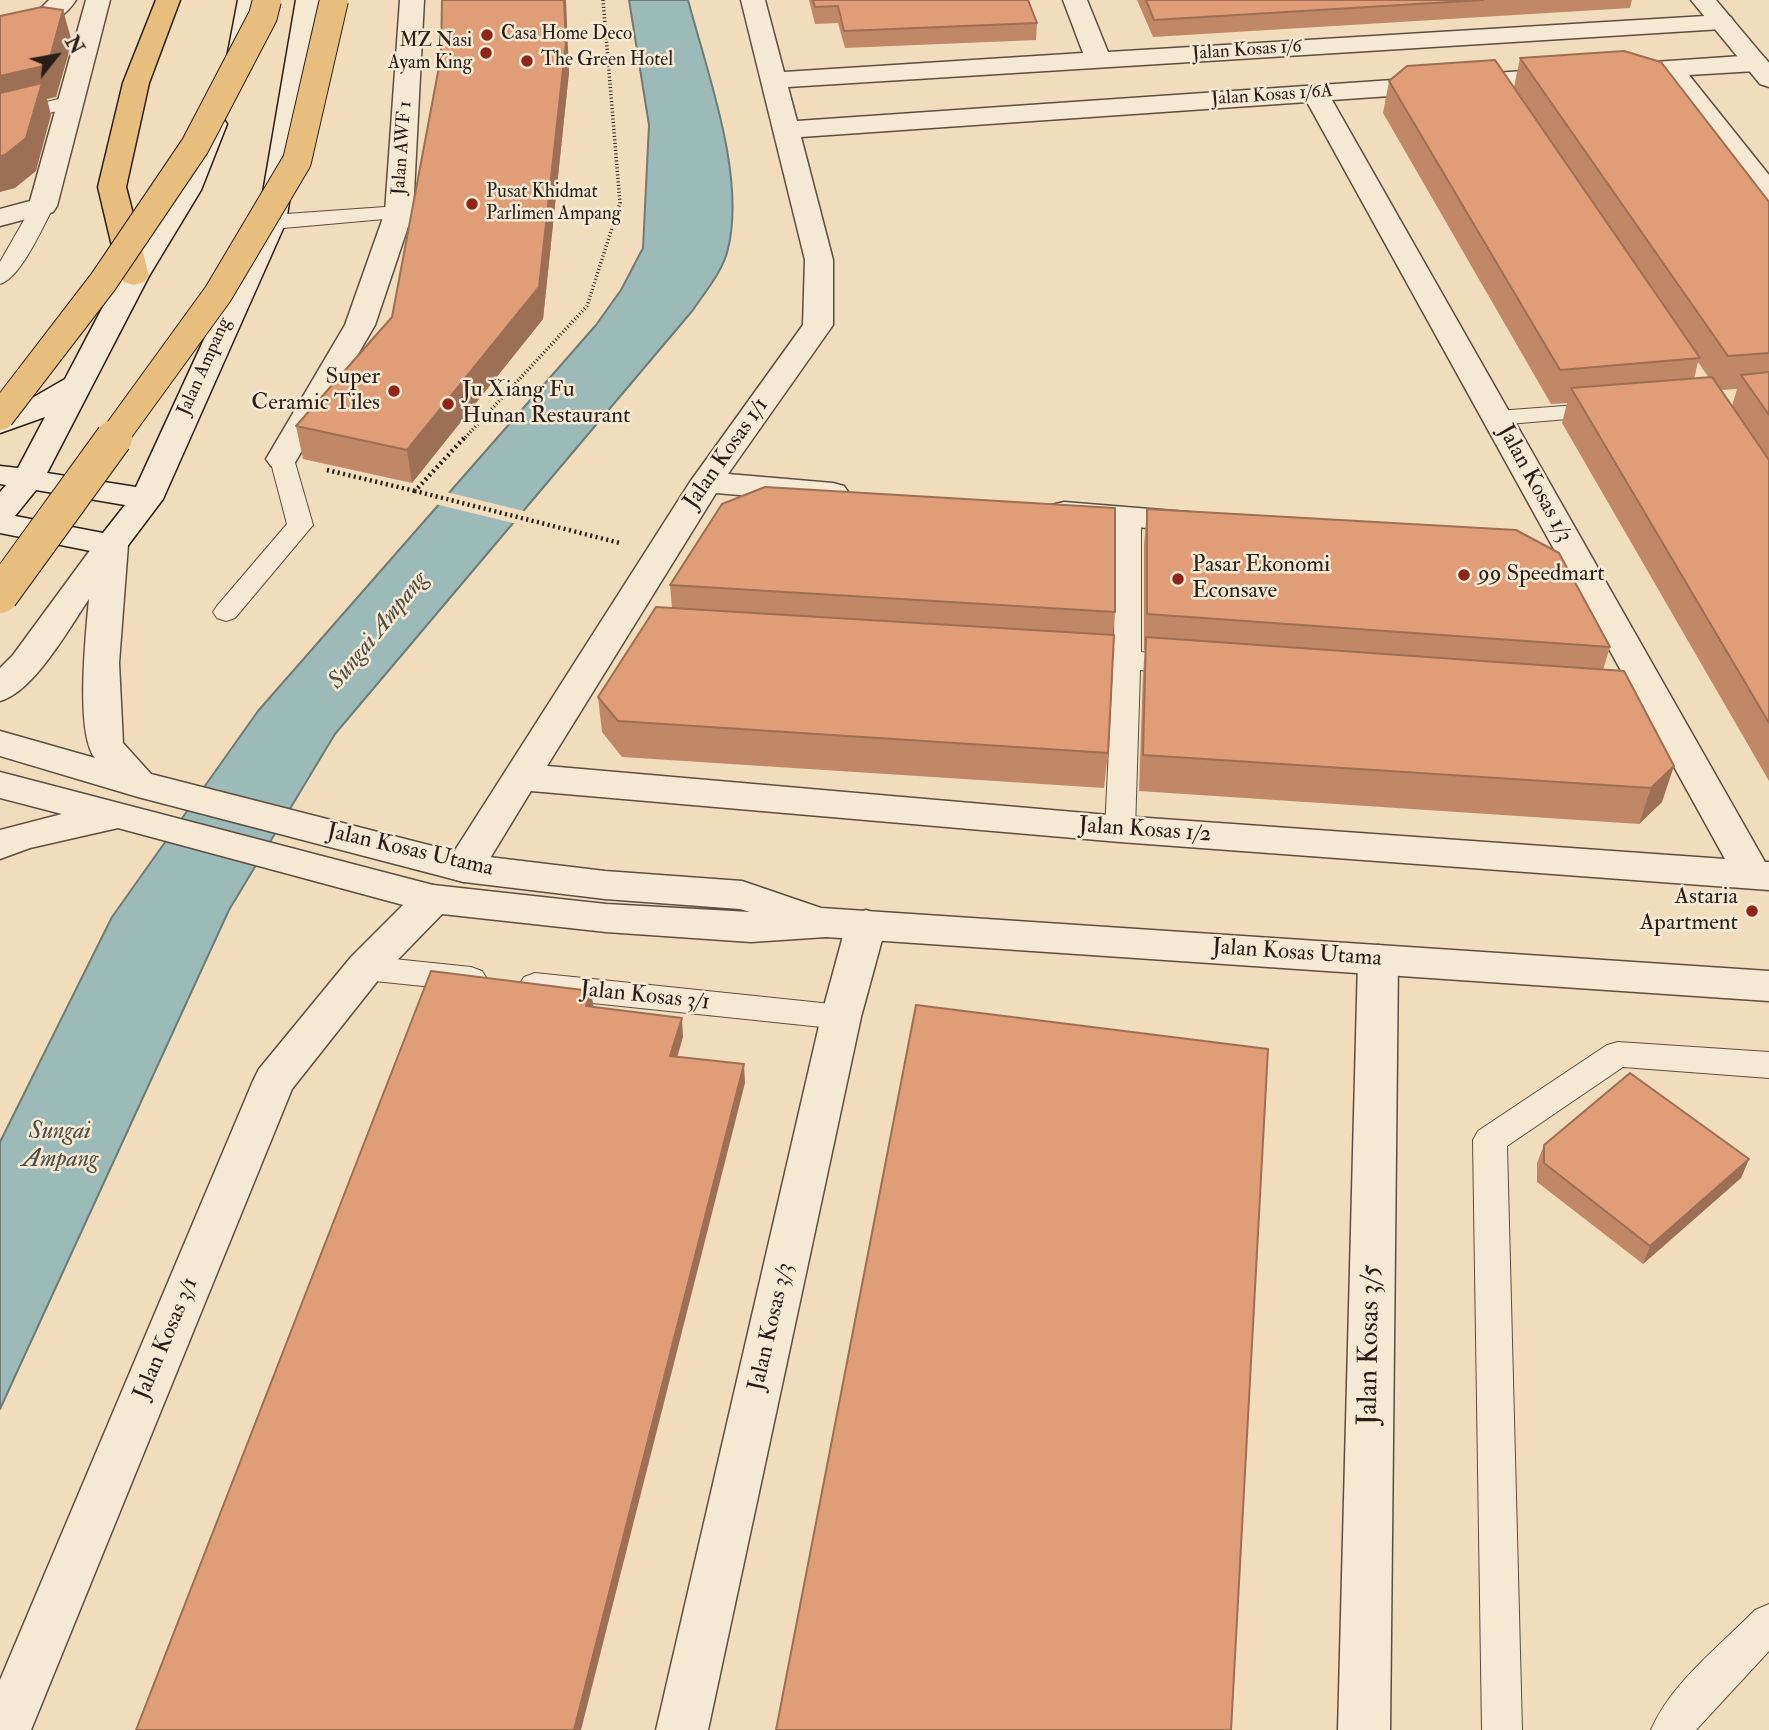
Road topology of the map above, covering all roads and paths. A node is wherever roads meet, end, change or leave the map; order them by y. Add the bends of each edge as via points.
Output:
1 (168, 0) edge
2 (250, 0) edge
3 (267, 0) edge
4 (308, 0) edge
5 (334, 0) edge
6 (412, 0) edge
7 (603, 0) edge
8 (753, 0) edge
9 (1075, 0) edge
10 (1703, 0) edge
11 (97, 2) edge
12 (44, 12) edge
13 (1722, 22) junction
14 (1098, 60) junction
15 (1764, 73) edge
16 (1677, 77) junction
17 (773, 80) junction
18 (1494, 81) junction
19 (1315, 93) junction
20 (71, 102) junction
21 (1509, 104) edge
22 (0, 119) edge
23 (788, 130) junction
24 (1769, 193) edge
25 (43, 206) junction
26 (399, 212) junction
27 (0, 218) edge
28 (272, 222) junction
29 (134, 276) junction
30 (0, 277) edge
31 (77, 385) junction
32 (1630, 407) edge
33 (0, 416) edge
34 (1497, 418) junction
35 (0, 424) edge
36 (282, 459) junction
37 (14, 477) edge
38 (706, 482) junction
39 (415, 491) junction
40 (869, 496) edge
41 (147, 499) junction
42 (1033, 509) edge
43 (0, 513) edge
44 (1128, 517) junction
45 (0, 523) edge
46 (1223, 525) edge
47 (111, 545) junction
48 (1534, 552) edge
49 (660, 553) junction
50 (1575, 556) junction
51 (0, 595) edge
52 (226, 612) dead end
53 (1043, 655) edge
54 (1127, 660) junction
55 (1210, 666) edge
56 (0, 689) edge
57 (0, 743) edge
58 (521, 777) junction
59 (0, 785) edge
60 (142, 803) junction
61 (1120, 830) junction
62 (0, 845) edge
63 (1761, 875) edge
64 (434, 879) junction
65 (866, 925) junction
66 (1378, 960) junction
67 (365, 968) junction
68 (1769, 986) edge
69 (841, 1017) junction
70 (1769, 1065) edge
71 (1769, 1623) edge
72 (5, 1730) edge
73 (682, 1730) edge
74 (1364, 1730) edge
75 (1502, 1730) edge
76 (1671, 1730) edge

1 - 29 highway via 136,83 112,187
2 - 29 street via 239,64 187,190
3 - 33 highway, bridge via 195,146 103,282
4 - 28 street, Jalan Ampang
5 - 51 highway, bridge via 297,161 218,294
6 - 26 street, Jalan AWF 1
7 - 39 path via 620,203 587,306
8 - 17 street, Jalan Kosas 1/1
9 - 14 street
10 - 13 street
11 - 12 street
11 - 20 street
13 - 14 street, Jalan Kosas 1/6
13 - 15 street
14 - 17 street, Jalan Kosas 1/6
15 - 16 street, Jalan Kosas 1/6A
16 - 18 street, Jalan Kosas 1/6A
16 - 24 street
17 - 23 street, Jalan Kosas 1/1
18 - 19 street, Jalan Kosas 1/6A
18 - 21 lane
19 - 23 street, Jalan Kosas 1/6A
19 - 34 street, Jalan Kosas 1/3
20 - 22 lane
20 - 25 street
23 - 38 street, Jalan Kosas 1/1 via 819,261 818,325
25 - 27 street
25 - 30 lane
26 - 28 lane
26 - 36 street, Jalan AWF 1 via 360,325
28 - 41 street, Jalan Ampang
29 - 31 street
31 - 35 street
31 - 37 street
32 - 34 lane
34 - 50 street, Jalan Kosas 1/3
36 - 39 path
36 - 52 lane via 300,525
37 - 41 street
37 - 43 street
38 - 40 street
38 - 49 street, Jalan Kosas 1/1
39 - 49 path
41 - 47 street, Jalan Ampang
42 - 44 street
44 - 46 street
44 - 54 lane
45 - 47 street
47 - 56 street, Jalan Ampang via 25,663
47 - 60 street via 101,663 104,746
48 - 50 street
49 - 58 street, Jalan Kosas 1/1 via 626,629
50 - 63 street, Jalan Kosas 1/3 via 1640,697
53 - 54 lane
54 - 55 lane
54 - 61 lane
57 - 60 street, Jalan Kosas Utama
58 - 61 street, Jalan Kosas 1/2
58 - 64 street, Jalan Kosas 1/1
59 - 60 street, Jalan Kosas Utama
60 - 62 street
60 - 64 street, Jalan Kosas Utama
61 - 63 street, Jalan Kosas 1/2
64 - 65 street, Jalan Kosas Utama via 606,918 751,927 826,922
64 - 67 street, Jalan Kosas 3/1
65 - 66 street, Jalan Kosas Utama
65 - 69 street, Jalan Kosas 3/3
66 - 68 street, Jalan Kosas Utama
66 - 74 street, Jalan Kosas 3/5
67 - 69 lane, Jalan Kosas 3/1
67 - 72 street, Jalan Kosas 3/1 via 274,1081
69 - 73 street, Jalan Kosas 3/3
70 - 75 lane via 1618,1054 1490,1140
71 - 76 lane

